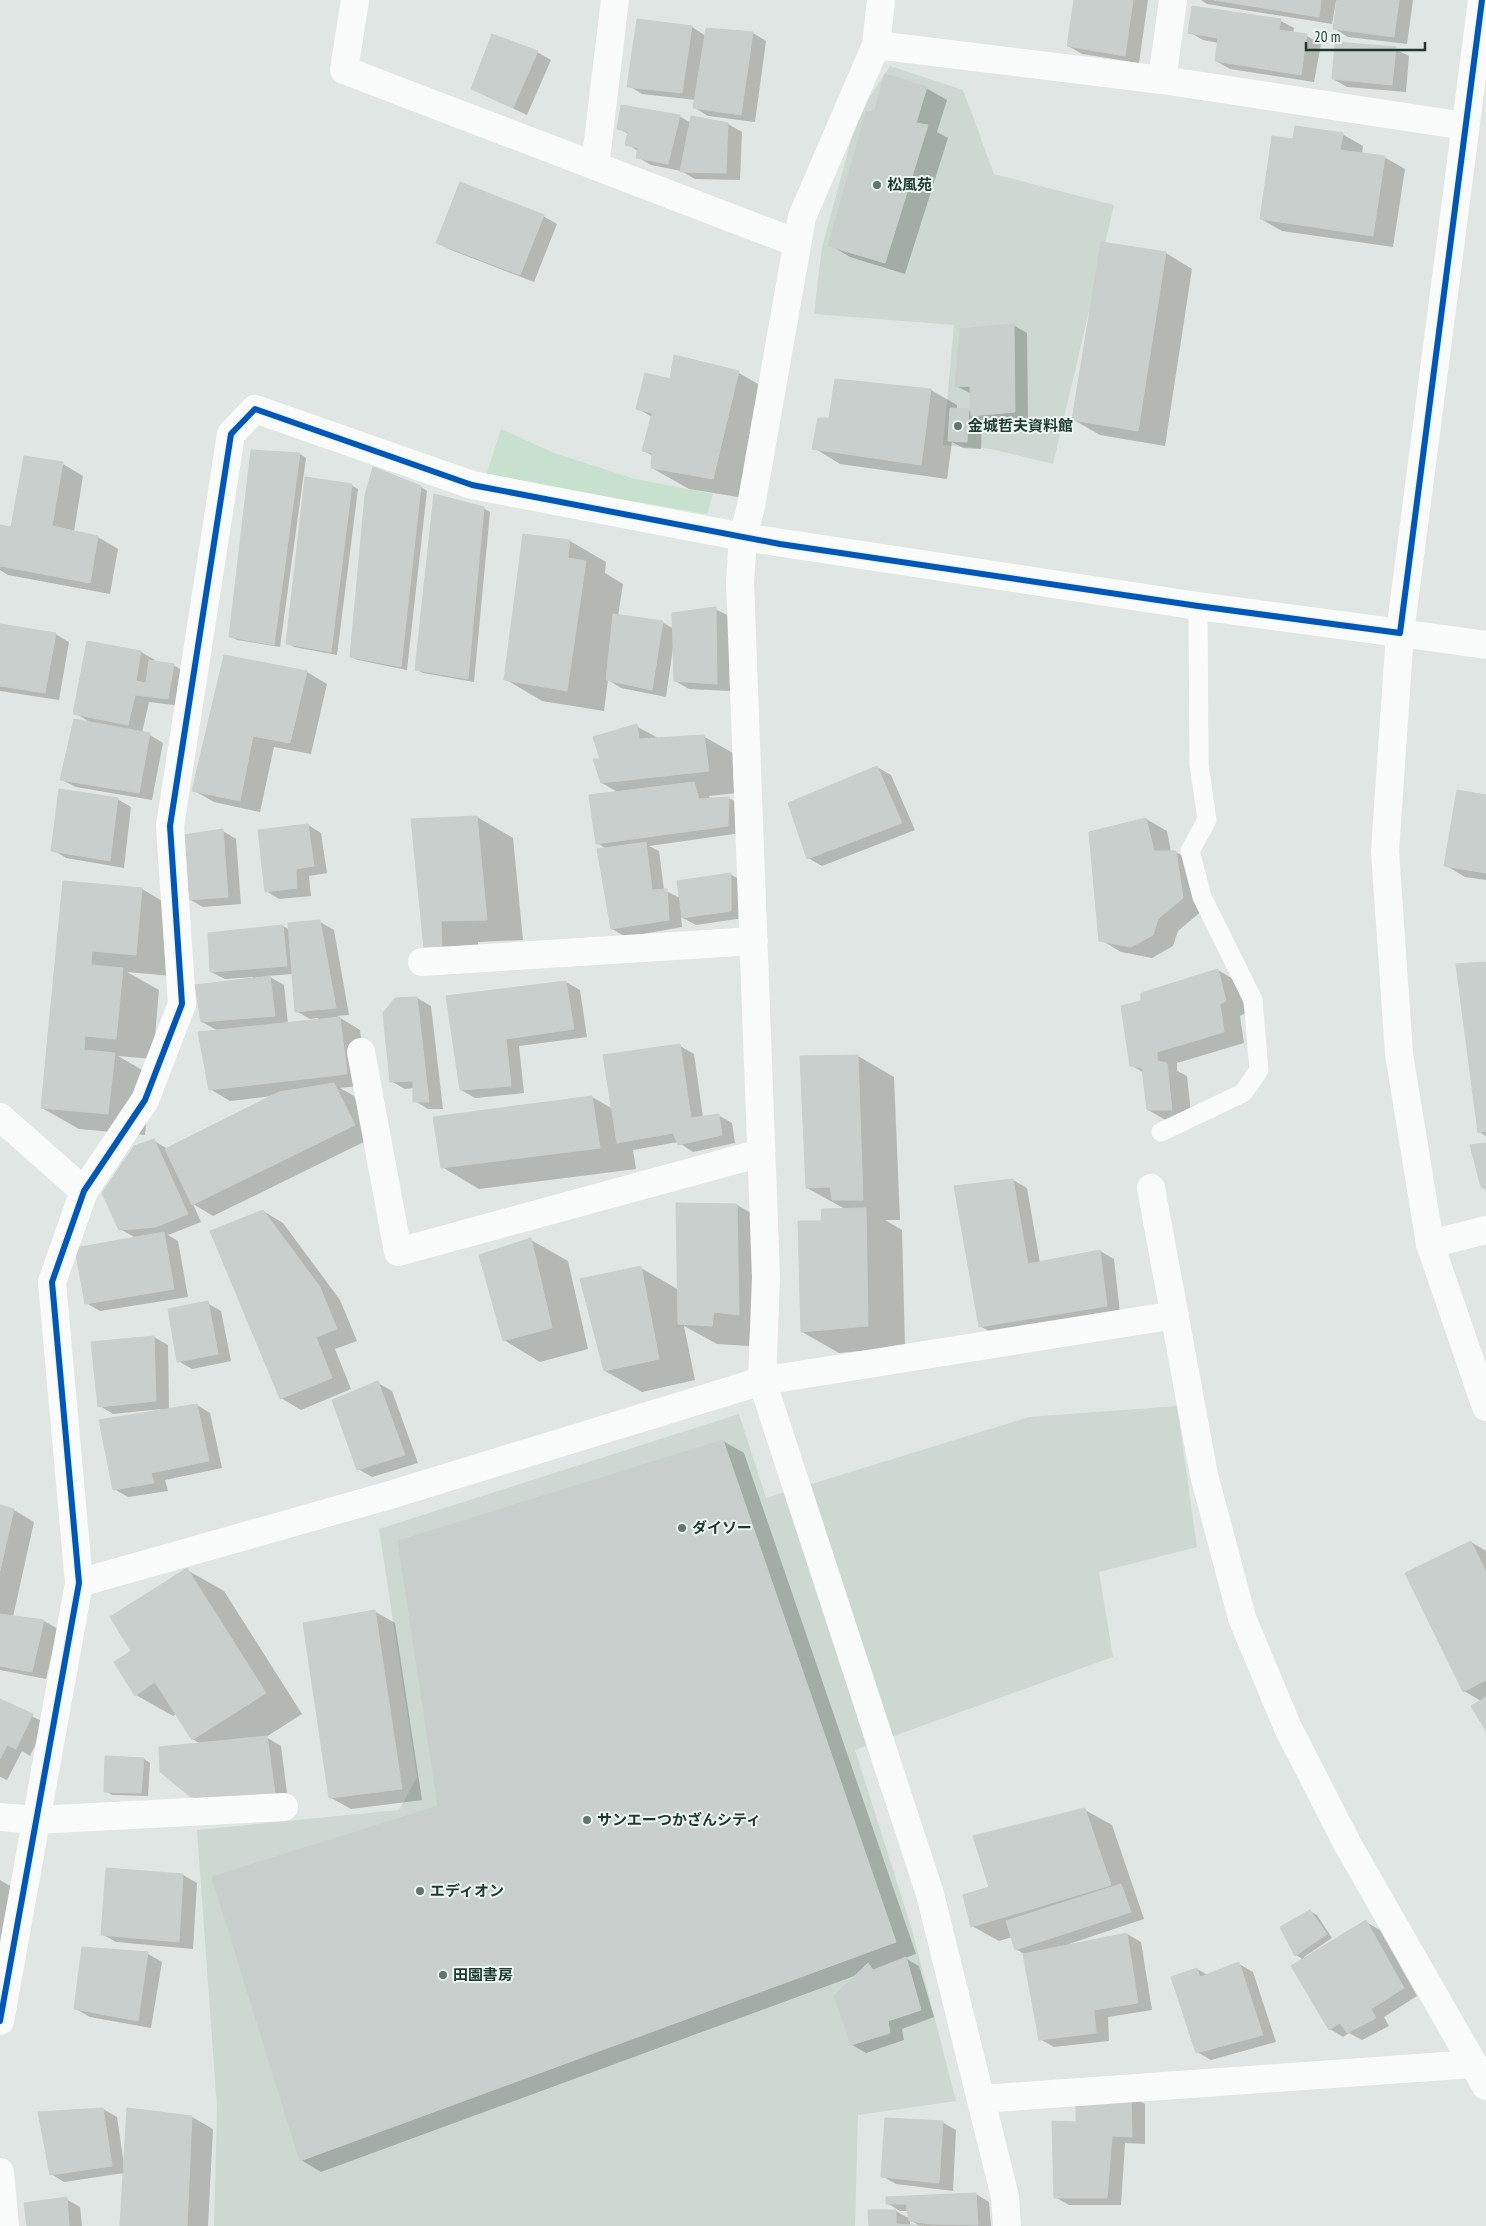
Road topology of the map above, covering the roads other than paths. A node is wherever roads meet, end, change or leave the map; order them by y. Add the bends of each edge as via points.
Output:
1 (355, 0) edge
2 (615, 0) edge
3 (881, 0) edge
4 (1173, 0) edge
5 (1482, 0) edge
6 (876, 44) junction
7 (1162, 80) junction
8 (1465, 126) junction
9 (595, 166) junction
10 (797, 243) junction
11 (743, 537) junction
12 (1198, 606) junction
13 (1400, 633) junction
14 (1486, 645) edge
15 (754, 942) junction
16 (422, 962) dead end
17 (360, 1052) dead end
18 (0, 1117) edge
19 (1160, 1132) dead end
20 (761, 1153) junction
21 (1151, 1188) dead end
22 (84, 1191) junction
23 (1486, 1230) edge
24 (1430, 1244) junction
25 (1175, 1314) junction
26 (762, 1381) junction
27 (1486, 1407) edge
28 (79, 1583) junction
29 (284, 1807) dead end
30 (0, 1817) edge
31 (36, 1820) junction
32 (0, 2022) edge
33 (1480, 2075) edge
34 (981, 2099) junction
35 (0, 2172) edge
36 (5, 2226) edge
37 (1008, 2226) edge

1 - 9 street via 344,70
2 - 9 street
3 - 6 street
4 - 7 street
5 - 8 street
6 - 7 street
6 - 10 street via 802,217
7 - 8 street
8 - 13 street
9 - 10 street
10 - 11 street
11 - 12 street
11 - 15 street via 740,582
11 - 22 street via 472,484 255,410 231,434 170,826 182,1004 145,1100
12 - 13 street
12 - 19 lane via 1199,764 1207,820 1190,851 1202,896 1253,1000 1258,1070 1243,1093
13 - 14 street
13 - 24 street via 1385,851 1399,1054
15 - 16 street
15 - 20 street
17 - 20 street via 398,1252
18 - 22 street
20 - 26 street via 766,1277
21 - 25 street
22 - 28 street via 52,1282
23 - 24 street
24 - 27 street
25 - 26 street
25 - 33 street via 1204,1475 1242,1618 1288,1728 1344,1836
26 - 28 street via 390,1495
26 - 34 street via 930,1894
28 - 31 street
29 - 31 street
30 - 31 street
31 - 32 street
33 - 34 street
34 - 37 street via 1006,2197
35 - 36 street

